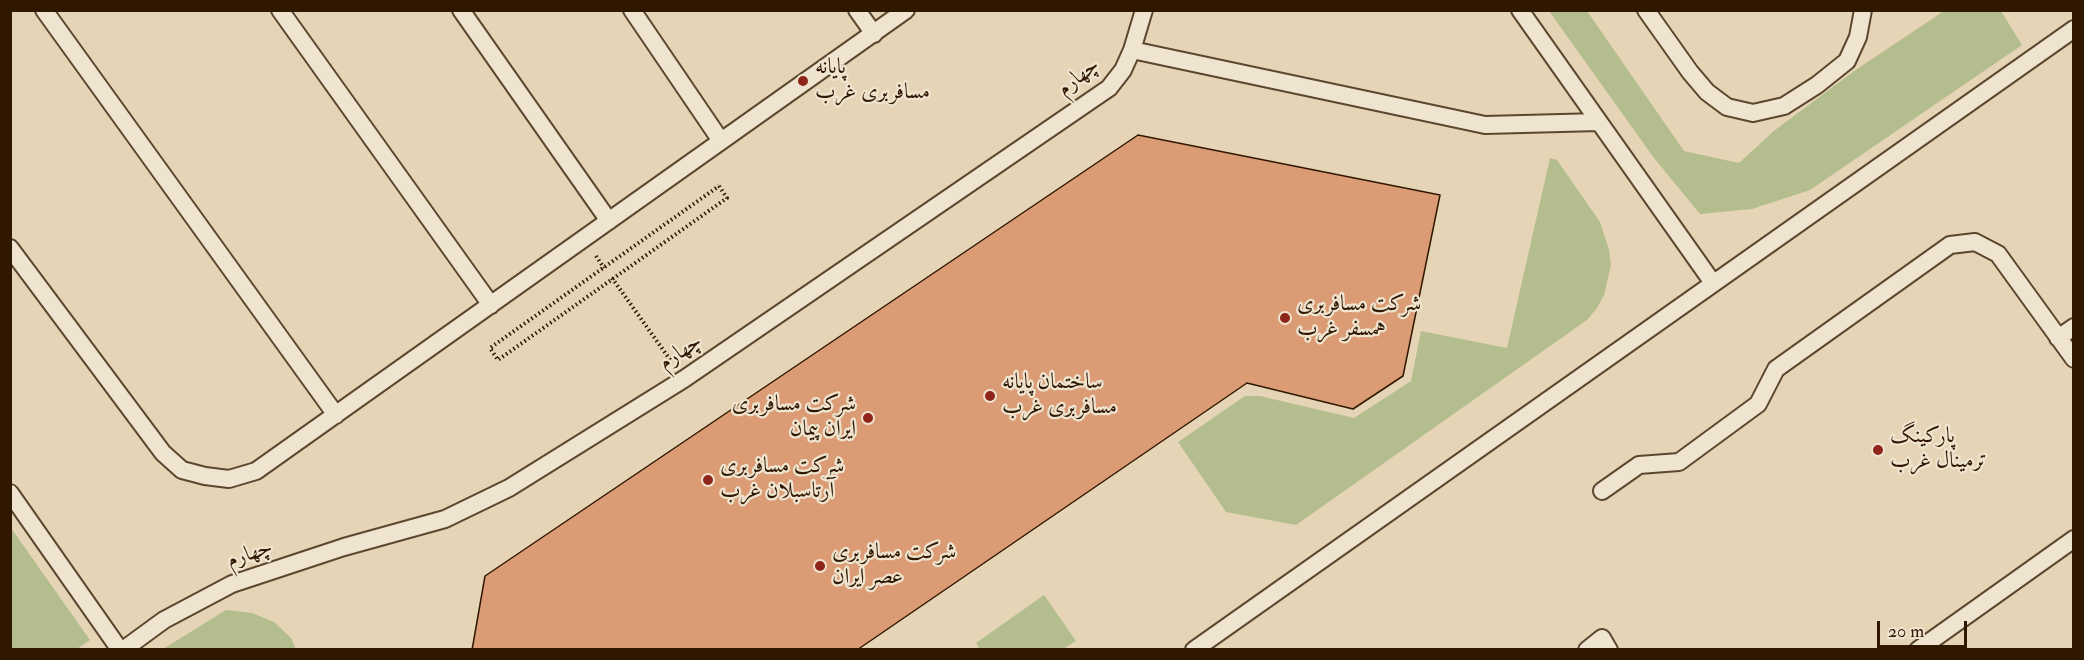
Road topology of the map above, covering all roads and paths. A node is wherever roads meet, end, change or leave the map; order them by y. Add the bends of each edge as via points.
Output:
1 (44, 10) edge
2 (280, 10) edge
3 (460, 10) edge
4 (632, 10) edge
5 (858, 10) edge
6 (906, 10) edge
7 (1144, 10) edge
8 (1520, 10) edge
9 (1646, 10) edge
10 (1863, 10) edge
11 (2073, 29) edge
12 (874, 34) junction
13 (1132, 50) junction
14 (1599, 122) junction
15 (721, 141) junction
16 (609, 221) junction
17 (10, 248) edge
18 (612, 278) junction
19 (1713, 283) junction
20 (491, 305) junction
21 (2073, 327) edge
22 (2058, 338) junction
23 (2073, 359) edge
24 (684, 379) junction
25 (336, 415) junction
26 (1602, 491) dead end
27 (10, 493) edge
28 (2073, 539) edge
29 (122, 650) edge
30 (1194, 650) edge
31 (1587, 650) edge
32 (1609, 650) edge
33 (1918, 650) edge

1 - 25 lane
2 - 20 lane
3 - 16 lane
4 - 15 lane
5 - 12 lane
6 - 12 lane
7 - 13 lane, چهارم
8 - 14 lane
9 - 10 lane via 1707,92 1727,107 1753,113 1784,106 1847,61 1858,37
11 - 19 lane
12 - 15 lane
13 - 14 lane via 1485,125
13 - 24 lane, چهارم via 1123,70 1108,88 1084,106
14 - 19 lane
15 - 16 lane
16 - 20 lane
17 - 25 lane via 163,453 182,470 229,479 256,471
18 - 18 path via 727,198 719,186 490,348 498,360
18 - 24 path
19 - 30 lane
20 - 25 lane
21 - 22 lane
22 - 23 lane
22 - 26 lane via 1998,254 1975,242 1950,244 1776,369 1758,404 1679,462 1639,465
24 - 29 lane, چهارم via 509,488 444,519 232,584 164,620
27 - 29 lane
28 - 33 lane
31 - 32 lane via 1602,639

